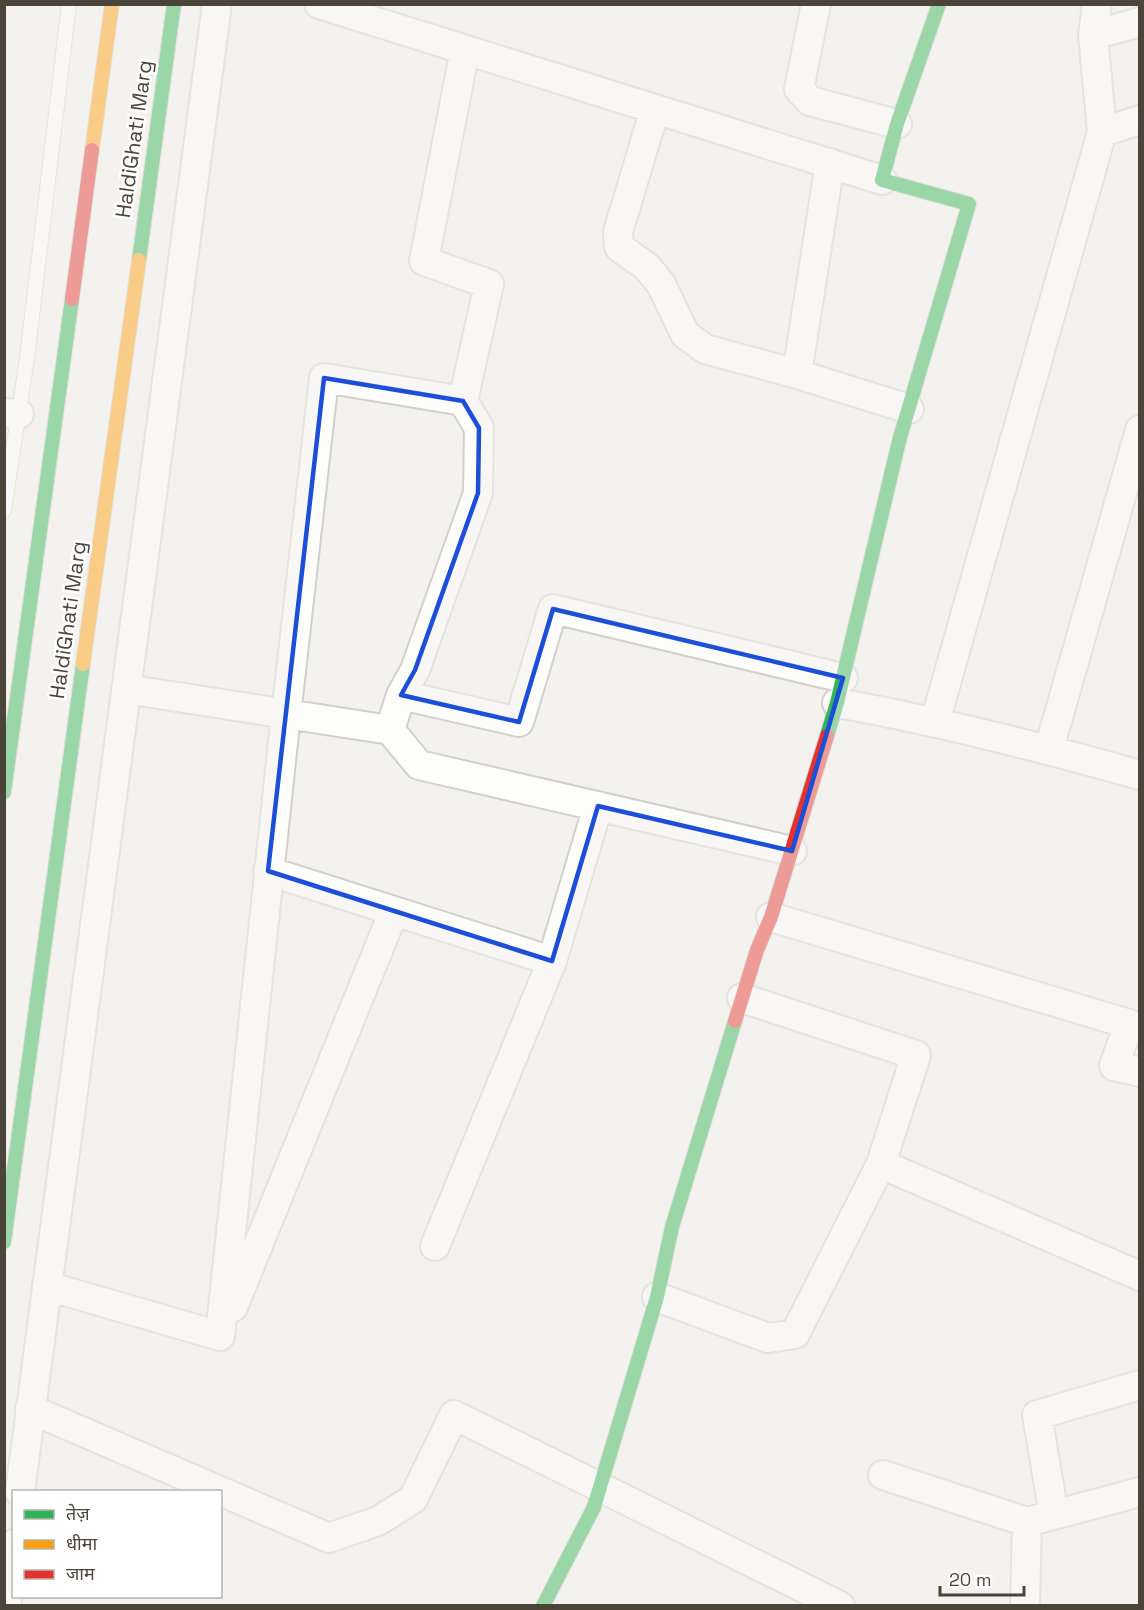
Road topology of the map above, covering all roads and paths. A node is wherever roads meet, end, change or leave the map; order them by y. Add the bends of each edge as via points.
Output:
1 (69, 4) edge
2 (112, 4) edge
3 (174, 4) edge
4 (217, 4) edge
5 (318, 4) edge
6 (816, 4) edge
7 (939, 4) edge
8 (1097, 4) edge
9 (1140, 22) edge
10 (1093, 35) junction
11 (465, 51) junction
12 (655, 109) junction
13 (1140, 120) edge
14 (897, 124) junction
15 (1102, 132) junction
16 (830, 163) junction
17 (882, 180) junction
18 (797, 374) junction
19 (463, 401) junction
20 (909, 409) junction
21 (12, 413) edge
22 (1140, 430) edge
23 (1131, 485) edge
24 (4, 510) edge
25 (126, 689) junction
26 (840, 690) junction
27 (401, 695) junction
28 (286, 713) junction
29 (934, 722) junction
30 (390, 730) junction
31 (1049, 749) junction
32 (1140, 775) edge
33 (4, 792) edge
34 (598, 806) junction
35 (792, 851) junction
36 (268, 871) junction
37 (394, 911) junction
38 (771, 917) junction
39 (552, 961) junction
40 (742, 998) junction
41 (1140, 1072) edge
42 (881, 1164) junction
43 (4, 1242) edge
44 (435, 1246) dead end
45 (1137, 1269) edge
46 (47, 1286) junction
47 (657, 1297) junction
48 (220, 1336) junction
49 (1140, 1385) edge
50 (30, 1409) junction
51 (883, 1475) dead end
52 (599, 1488) junction
53 (20, 1490) edge
54 (218, 1490) edge
55 (222, 1492) edge
56 (1140, 1492) edge
57 (1054, 1515) junction
58 (1027, 1522) junction
59 (12, 1559) edge
60 (6, 1605) edge
61 (543, 1605) edge
62 (840, 1605) edge
63 (1025, 1605) edge

1 - 21 lane via 27,358
2 - 33 street, HaldiGhati Marg
3 - 43 street, HaldiGhati Marg
4 - 25 street
5 - 11 street
6 - 14 street via 799,90 810,102
7 - 14 street
8 - 10 street
9 - 10 street
10 - 15 street
11 - 12 street
11 - 19 street via 424,261 489,284
12 - 16 street
12 - 18 street via 618,232 619,247 647,267 661,284 685,334 705,349
13 - 15 street
14 - 17 street
15 - 29 street
16 - 17 street
16 - 18 street
17 - 20 street via 969,204
18 - 20 street
19 - 27 street via 479,428 478,494 415,670
19 - 28 street via 324,378
20 - 26 street
21 - 24 lane
22 - 23 street
23 - 31 street
25 - 28 street
25 - 46 street
26 - 27 street via 553,609 519,722
26 - 29 street
26 - 35 street
27 - 30 street
28 - 30 street
28 - 36 street
29 - 31 street
30 - 34 street via 419,765
31 - 32 street
34 - 35 street
34 - 39 street
35 - 38 street
36 - 37 street
36 - 48 street
37 - 39 street
37 - 48 street
38 - 40 street
38 - 41 street via 1129,1024 1114,1066
39 - 44 street
40 - 42 street via 916,1055
40 - 47 street via 672,1227
42 - 45 street
42 - 47 street via 795,1334 768,1338
46 - 48 street
46 - 50 street
47 - 52 street
49 - 57 street via 1037,1415
50 - 53 street
50 - 54 street
51 - 58 street
52 - 55 street via 454,1415 413,1499 378,1521 329,1538
52 - 61 street via 594,1507
52 - 62 street
56 - 57 street
57 - 58 street
58 - 63 street
59 - 60 street

